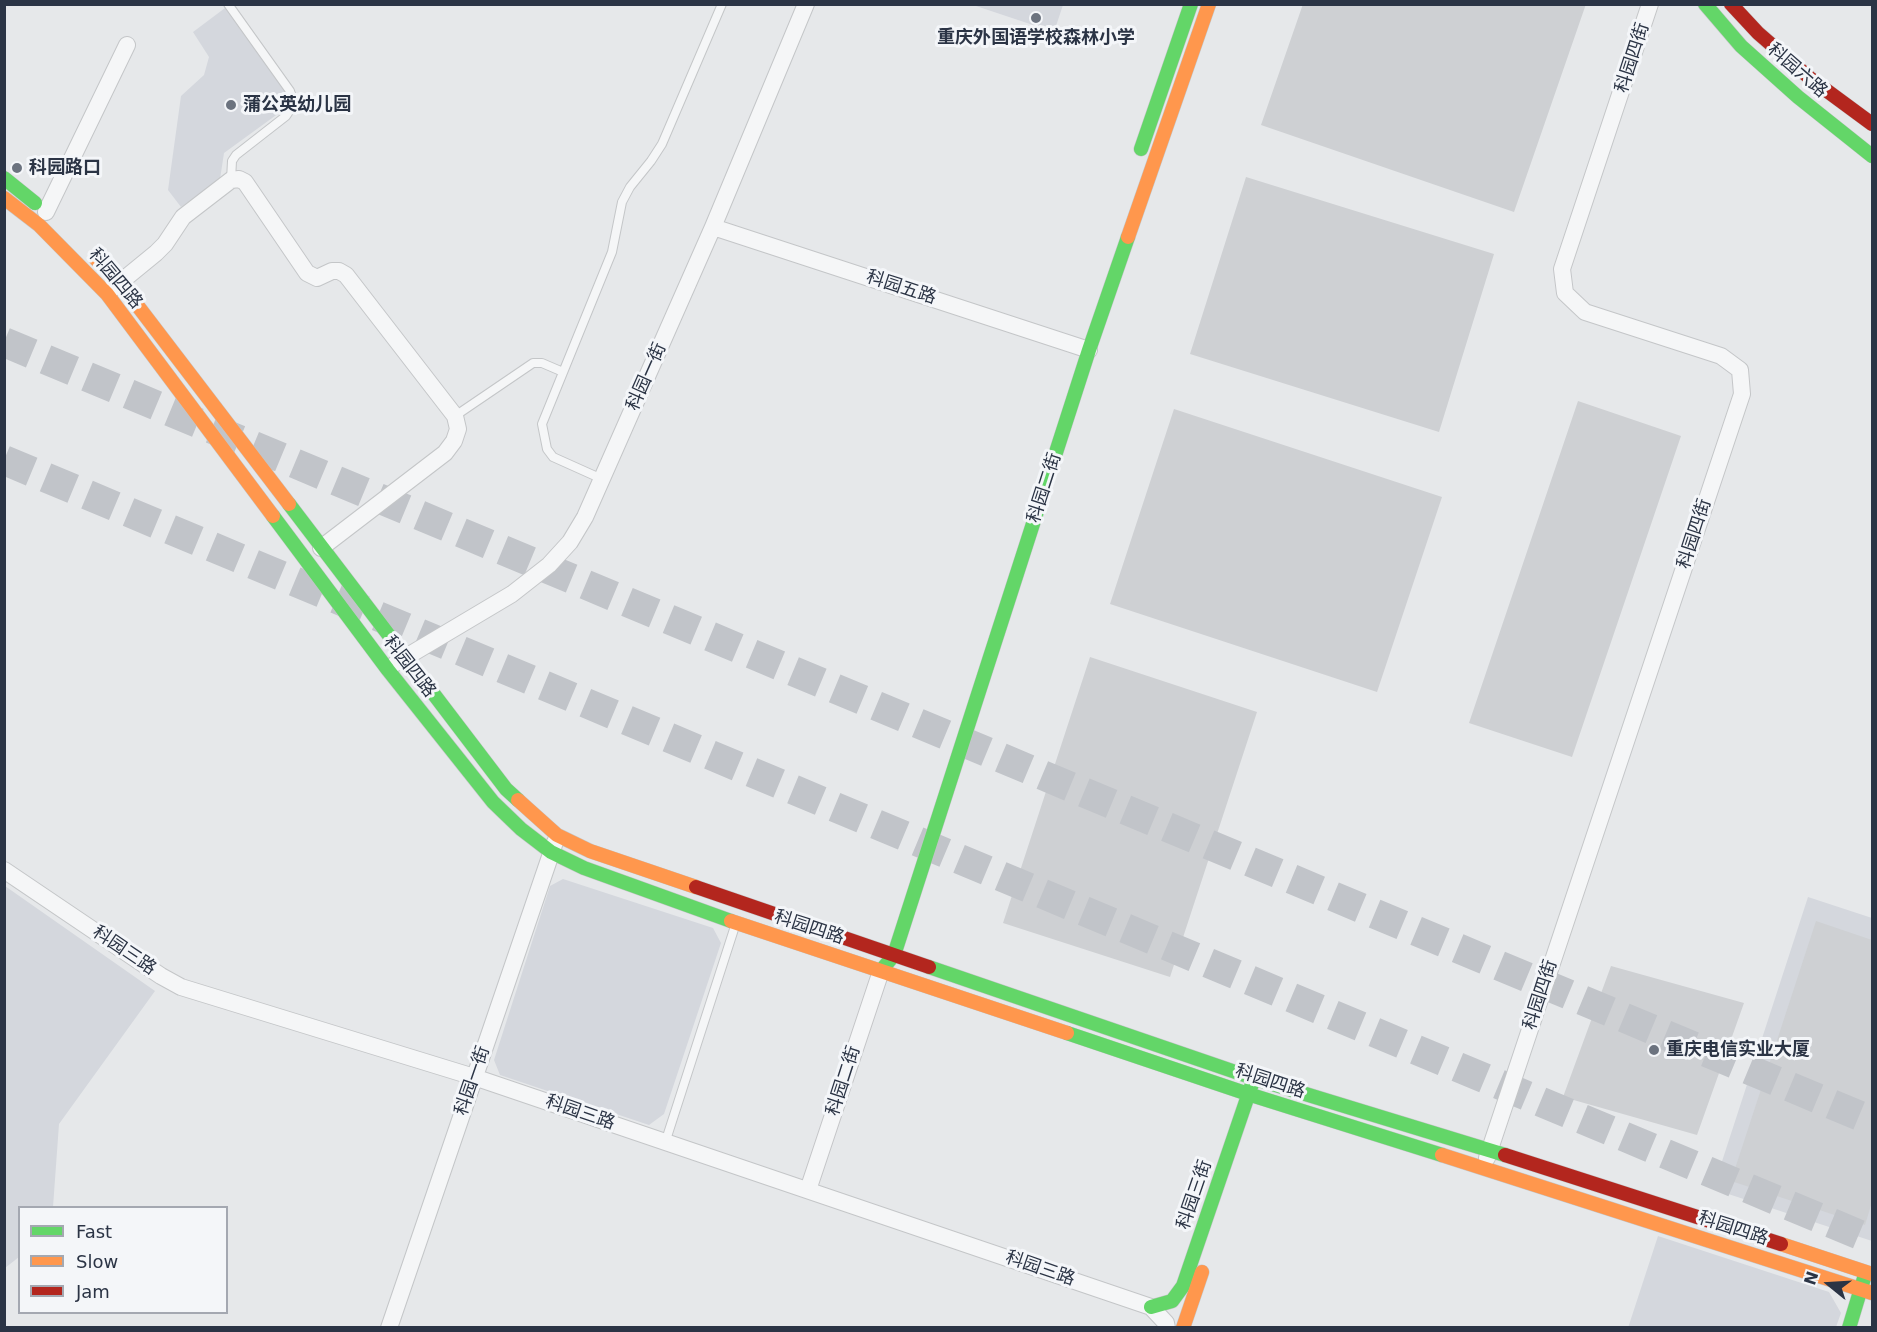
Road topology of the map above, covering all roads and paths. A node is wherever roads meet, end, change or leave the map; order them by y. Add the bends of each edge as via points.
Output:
1 (228, 4) edge
2 (722, 4) edge
3 (806, 4) edge
4 (1191, 4) edge
5 (1209, 4) edge
6 (1650, 4) edge
7 (1705, 4) edge
8 (1731, 4) edge
9 (127, 45) dead end
10 (1872, 124) edge
11 (1872, 156) edge
12 (1137, 163) dead end
13 (4, 178) edge
14 (231, 180) junction
15 (4, 198) edge
16 (50, 215) joint
17 (713, 227) junction
18 (84, 247) dead end
19 (113, 288) junction
20 (1078, 346) junction
21 (563, 372) junction
22 (455, 416) junction
23 (602, 479) junction
24 (321, 548) junction
25 (404, 657) junction
26 (388, 669) junction
27 (557, 835) junction
28 (551, 852) junction
29 (4, 870) edge
30 (737, 923) junction
31 (882, 945) junction
32 (894, 955) junction
33 (881, 971) junction
34 (474, 1077) junction
35 (1253, 1078) junction
36 (1268, 1083) junction
37 (1248, 1094) junction
38 (1261, 1104) junction
39 (665, 1143) junction
40 (1490, 1150) junction
41 (1484, 1168) junction
42 (808, 1190) junction
43 (1206, 1262) dead end
44 (1870, 1273) edge
45 (1867, 1291) edge
46 (1151, 1307) junction
47 (389, 1328) edge
48 (1167, 1328) edge
49 (1183, 1328) edge
50 (1849, 1328) edge

1 - 14 lane via 292,97 286,116 236,155
2 - 21 lane via 662,144 622,202 612,252
3 - 17 street, 科园一街
4 - 12 main road
5 - 20 main road, 科园二街
6 - 40 street, 科园四街 via 1562,269 1565,293 1585,312 1721,356 1740,370 1742,394
7 - 11 main road, 科园六路 via 1742,46 1798,97
8 - 10 main road, 科园六路 via 1811,79
9 - 16 street
13 - 16 main road
14 - 19 street via 183,217 156,254
14 - 22 street via 245,182 307,273 317,278 332,271 346,275
15 - 19 main road, 科园四路
17 - 20 street, 科园五路
17 - 23 street, 科园一街
18 - 19 main road, 科园四路
19 - 24 main road, 科园四路
19 - 26 main road, 科园四路
20 - 32 main road, 科园二街
21 - 22 lane via 533,363
21 - 23 lane via 542,424 547,449 553,456
22 - 24 street via 458,429 445,453
23 - 25 street, 科园一街 via 570,542 549,565 512,594
24 - 25 main road, 科园四路
25 - 26 street, 科园一街
25 - 27 main road, 科园四路 via 506,789
26 - 28 main road, 科园四路 via 493,802
27 - 28 street, 科园一街
27 - 31 main road, 科园四路 via 590,851
28 - 30 main road, 科园四路 via 584,868
28 - 34 street, 科园一街
29 - 34 street, 科园三路 via 181,987
30 - 33 main road, 科园四路
30 - 39 lane
31 - 32 main road, 科园四路
31 - 33 main road, 科园二街
32 - 33 main road, 科园二街
32 - 35 main road, 科园四路
33 - 37 main road, 科园四路
33 - 42 street, 科园二街
34 - 39 street, 科园三路
34 - 47 street, 科园一街
35 - 36 main road, 科园四路
35 - 37 main road, 科园三街
36 - 38 main road
36 - 40 main road, 科园四路
37 - 38 main road, 科园四路
37 - 46 main road, 科园三街 via 1183,1286 1172,1301
38 - 41 main road, 科园四路
39 - 42 street, 科园三路
40 - 41 street, 科园四街
40 - 44 main road, 科园四路
41 - 45 main road, 科园四路
42 - 46 street, 科园三路
43 - 49 main road
44 - 45 main road
45 - 50 main road
46 - 48 street

